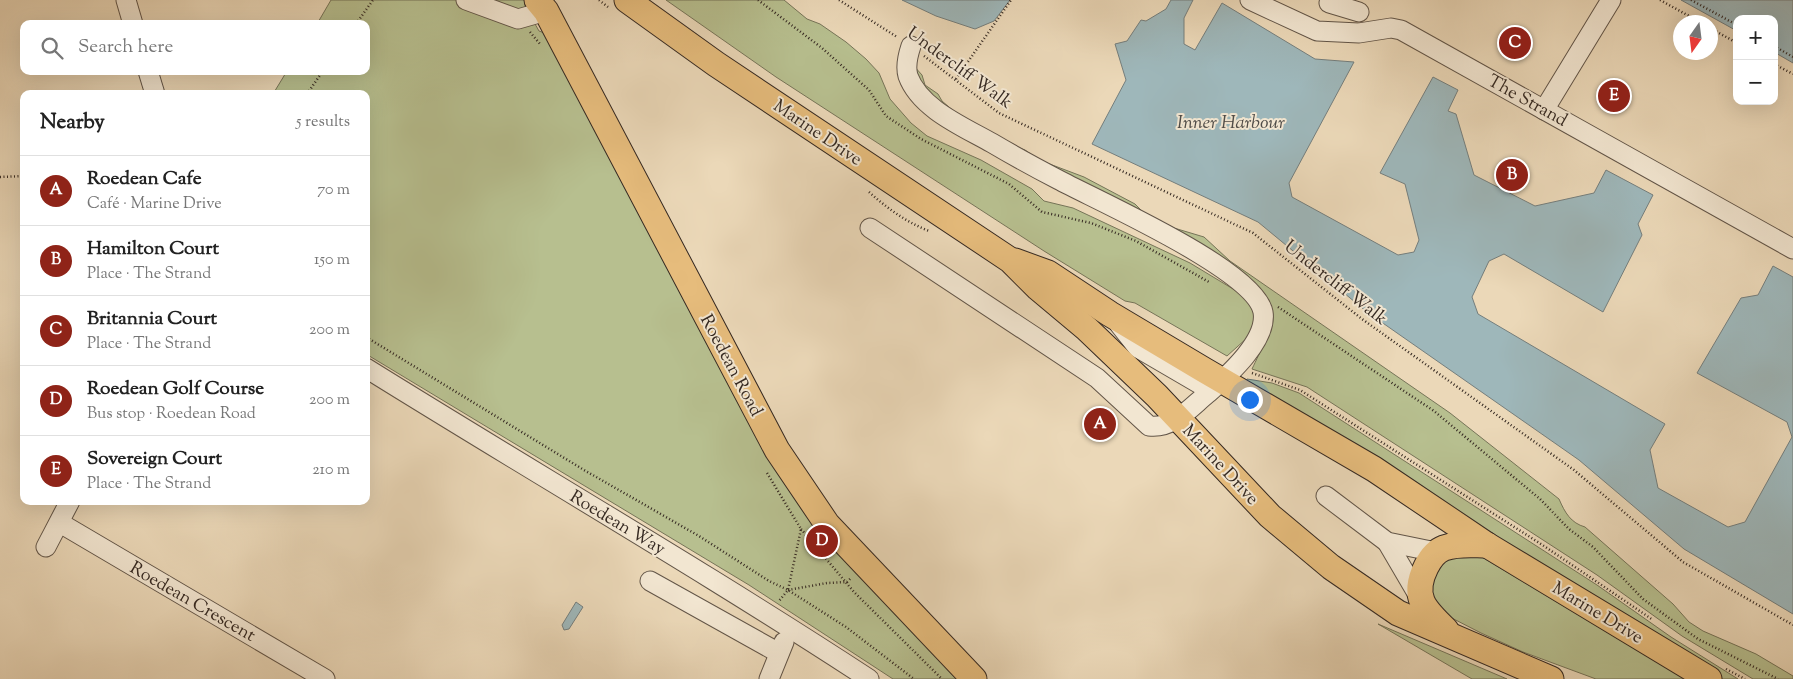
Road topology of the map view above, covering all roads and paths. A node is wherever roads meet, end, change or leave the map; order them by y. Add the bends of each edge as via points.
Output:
1 (126, 0) edge
2 (373, 0) edge
3 (466, 0) edge
4 (627, 0) edge
5 (839, 0) edge
6 (1011, 0) edge
7 (1250, 0) edge
8 (1611, 0) edge
9 (1660, 0) edge
10 (1692, 0) edge
11 (1329, 3) dead end
12 (539, 7) edge
13 (1359, 12) dead end
14 (1687, 15) edge
15 (132, 20) edge
16 (359, 20) edge
17 (1733, 23) edge
18 (1718, 32) edge
19 (1733, 41) edge
20 (542, 46) dead end
21 (911, 46) junction
22 (1778, 48) edge
23 (1793, 57) edge
24 (1778, 66) edge
25 (1793, 74) edge
26 (149, 75) edge
27 (320, 75) edge
28 (956, 79) junction
29 (154, 90) edge
30 (310, 90) edge
31 (1544, 110) junction
32 (20, 176) edge
33 (0, 177) edge
34 (870, 228) dead end
35 (1793, 249) edge
36 (1010, 260) junction
37 (370, 339) edge
38 (370, 370) edge
39 (1223, 379) junction
40 (1178, 419) junction
41 (764, 469) dead end
42 (1326, 496) dead end
43 (68, 505) edge
44 (60, 523) junction
45 (801, 529) junction
46 (1387, 542) junction
47 (1487, 545) junction
48 (46, 547) dead end
49 (1436, 552) junction
50 (864, 564) junction
51 (650, 581) dead end
52 (847, 582) junction
53 (788, 590) junction
54 (1421, 600) junction
55 (768, 613) junction
56 (1659, 624) dead end
57 (1793, 625) edge
58 (791, 628) junction
59 (1454, 638) junction
60 (779, 653) junction
61 (1716, 673) edge
62 (325, 679) edge
63 (769, 679) edge
64 (869, 679) edge
65 (914, 679) edge
66 (942, 679) edge
67 (974, 679) edge
68 (1551, 679) edge
69 (1745, 679) edge

1 - 15 street
2 - 16 path
3 - 12 street via 508,16
4 - 36 main road, Marine Drive via 716,64
5 - 21 path, Undercliff Walk
6 - 28 path
7 - 31 street, The Strand via 1317,31 1402,30
8 - 31 street
9 - 14 path
10 - 17 path
11 - 13 street
12 - 20 path via 531,36
12 - 50 main road, Roedean Road via 777,450 813,506
18 - 19 path
21 - 28 path, Undercliff Walk
21 - 39 street via 907,62 909,77 927,101 942,114 1058,180 1182,243 1249,292 1262,310 1263,324
22 - 23 path
24 - 25 path
26 - 29 street
27 - 30 path
28 - 57 path, Undercliff Walk via 999,113 1253,233 1362,319 1574,470 1683,562
31 - 35 street, The Strand
32 - 33 path
34 - 40 street via 1097,378 1145,424 1153,426
36 - 39 main road, Marine Drive via 1048,273 1110,314
36 - 40 main road, Marine Drive via 1087,329
37 - 53 path via 699,536 768,582
38 - 55 street, Roedean Way
39 - 40 street
39 - 47 main road, Marine Drive via 1374,469
39 - 56 path via 1300,390 1544,546
40 - 59 main road, Marine Drive via 1270,516 1331,567 1398,612
41 - 45 path
42 - 46 street
43 - 44 street
44 - 48 street
44 - 62 street, Roedean Crescent
45 - 52 path
45 - 53 path
46 - 49 street
46 - 54 street
47 - 49 main road, Marine Drive via 1458,544
47 - 61 main road, Marine Drive
49 - 54 main road via 1422,574 1419,586
50 - 52 path
50 - 67 main road, Roedean Road
51 - 60 street
52 - 53 path
52 - 66 path via 879,619
53 - 55 path
53 - 65 path via 846,627
54 - 59 main road, Marine Drive via 1426,611
55 - 58 street, Roedean Way
58 - 60 street
58 - 64 street, Roedean Way
59 - 68 main road, Marine Drive
60 - 63 street
61 - 69 path

